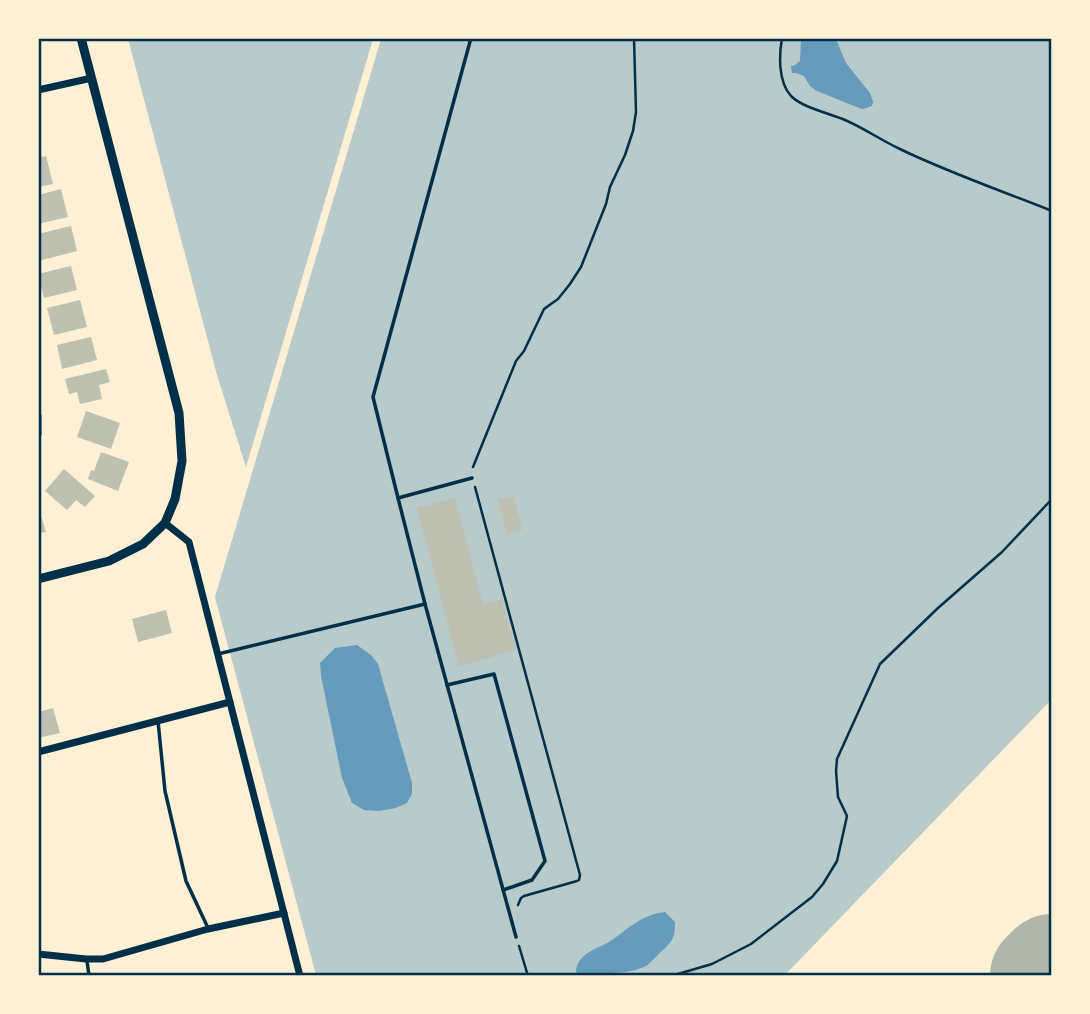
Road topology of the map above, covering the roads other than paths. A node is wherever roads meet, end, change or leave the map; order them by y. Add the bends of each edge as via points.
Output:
1 (81, 38) edge
2 (471, 38) edge
3 (92, 78) junction
4 (38, 90) edge
5 (38, 416) edge
6 (38, 434) edge
7 (472, 478) road end
8 (398, 498) junction
9 (165, 523) junction
10 (38, 579) edge
11 (425, 604) junction
12 (218, 654) junction
13 (447, 685) junction
14 (230, 702) junction
15 (158, 721) junction
16 (38, 752) edge
17 (503, 890) junction
18 (284, 913) junction
19 (208, 929) junction
20 (516, 937) road end
21 (38, 954) edge
22 (86, 959) junction
23 (89, 975) edge
24 (300, 975) edge

1 - 3 street
2 - 8 lane via 373,397
3 - 4 street
3 - 9 street via 178,413 182,461
5 - 6 street
7 - 8 lane
8 - 11 lane
9 - 10 street via 143,544 109,561
9 - 12 street via 189,542
11 - 12 lane
11 - 13 lane
12 - 14 street
13 - 17 lane
13 - 17 lane via 494,674 542,848 545,861 532,880
14 - 15 street
14 - 18 street
15 - 16 street
15 - 19 lane via 165,791 186,881
17 - 20 lane
18 - 19 street
18 - 24 street
19 - 22 street via 103,959
21 - 22 street
22 - 23 lane

